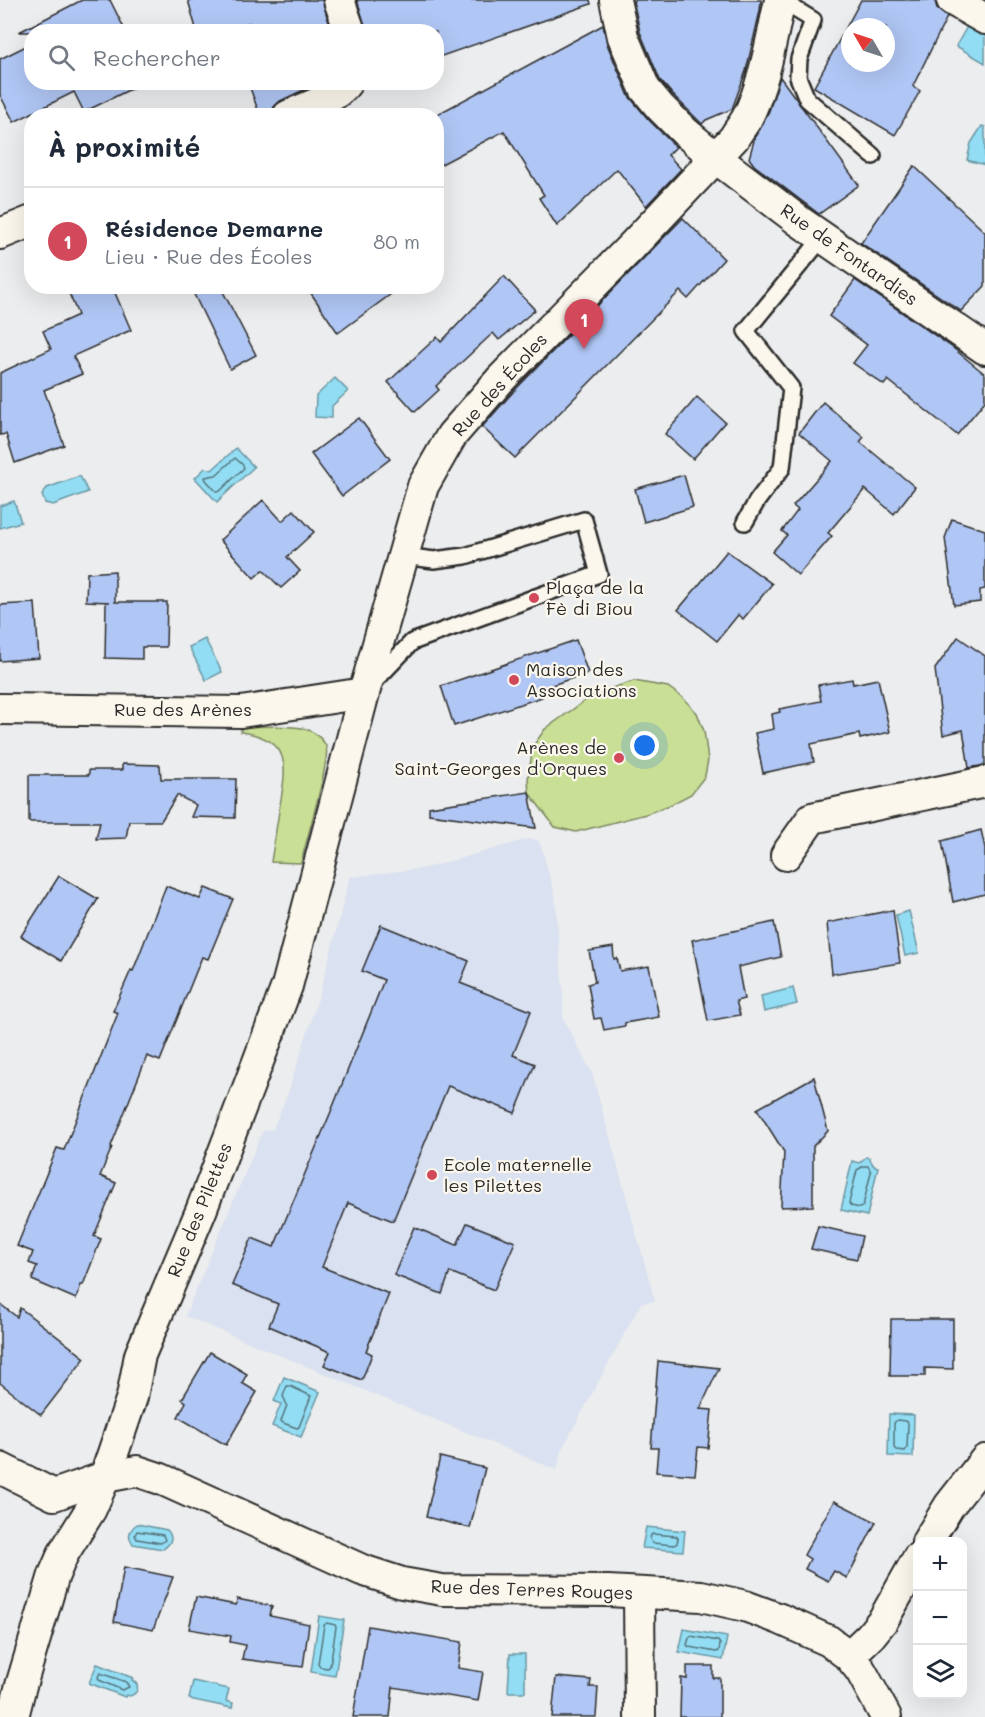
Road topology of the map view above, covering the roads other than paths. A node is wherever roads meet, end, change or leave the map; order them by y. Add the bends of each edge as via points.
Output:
1 (339, 0) edge
2 (615, 0) edge
3 (780, 0) edge
4 (952, 0) edge
5 (985, 19) edge
6 (347, 24) edge
7 (342, 90) edge
8 (306, 108) edge
9 (873, 156) dead end
10 (716, 158) junction
11 (24, 224) edge
12 (0, 234) edge
13 (822, 238) junction
14 (985, 349) edge
15 (745, 522) dead end
16 (403, 555) junction
17 (364, 693) junction
18 (0, 709) edge
19 (985, 782) edge
20 (786, 855) dead end
21 (985, 1460) edge
22 (0, 1468) edge
23 (105, 1477) junction
24 (930, 1537) edge
25 (913, 1567) edge
26 (639, 1593) junction
27 (849, 1656) junction
28 (14, 1717) edge
29 (640, 1717) edge
30 (886, 1717) edge

1 - 6 street
2 - 10 street, Rue de Fontardies via 623,37 645,89
3 - 9 lane via 813,20 799,59 798,77 807,99
3 - 10 street, Rue des Écoles via 754,102 747,119
4 - 5 street
7 - 8 street
10 - 13 street, Rue de Fontardies
10 - 16 street, Rue des Écoles via 500,380 452,435 423,486
11 - 12 street
13 - 14 street, Rue de Fontardies
13 - 15 lane via 746,331 791,388 782,468
16 - 17 street, Rue des Écoles
16 - 17 lane via 434,560 465,556 584,520 599,574 412,642
17 - 18 street, Rue des Arènes via 242,712
17 - 23 street, Rue des Pilettes via 287,986 201,1211 140,1355 132,1397
19 - 20 street via 812,818
21 - 24 street
22 - 23 street, Rue des Terres Rouges via 54,1495
23 - 26 street, Rue des Terres Rouges via 136,1471 161,1479 362,1570 402,1583 442,1590
23 - 28 street, Rue des Pilettes via 54,1575
25 - 27 street via 883,1620
26 - 27 street, Rue des Terres Rouges via 701,1596 745,1606 830,1641
26 - 29 street
27 - 30 street, Rue des Terres Rouges

